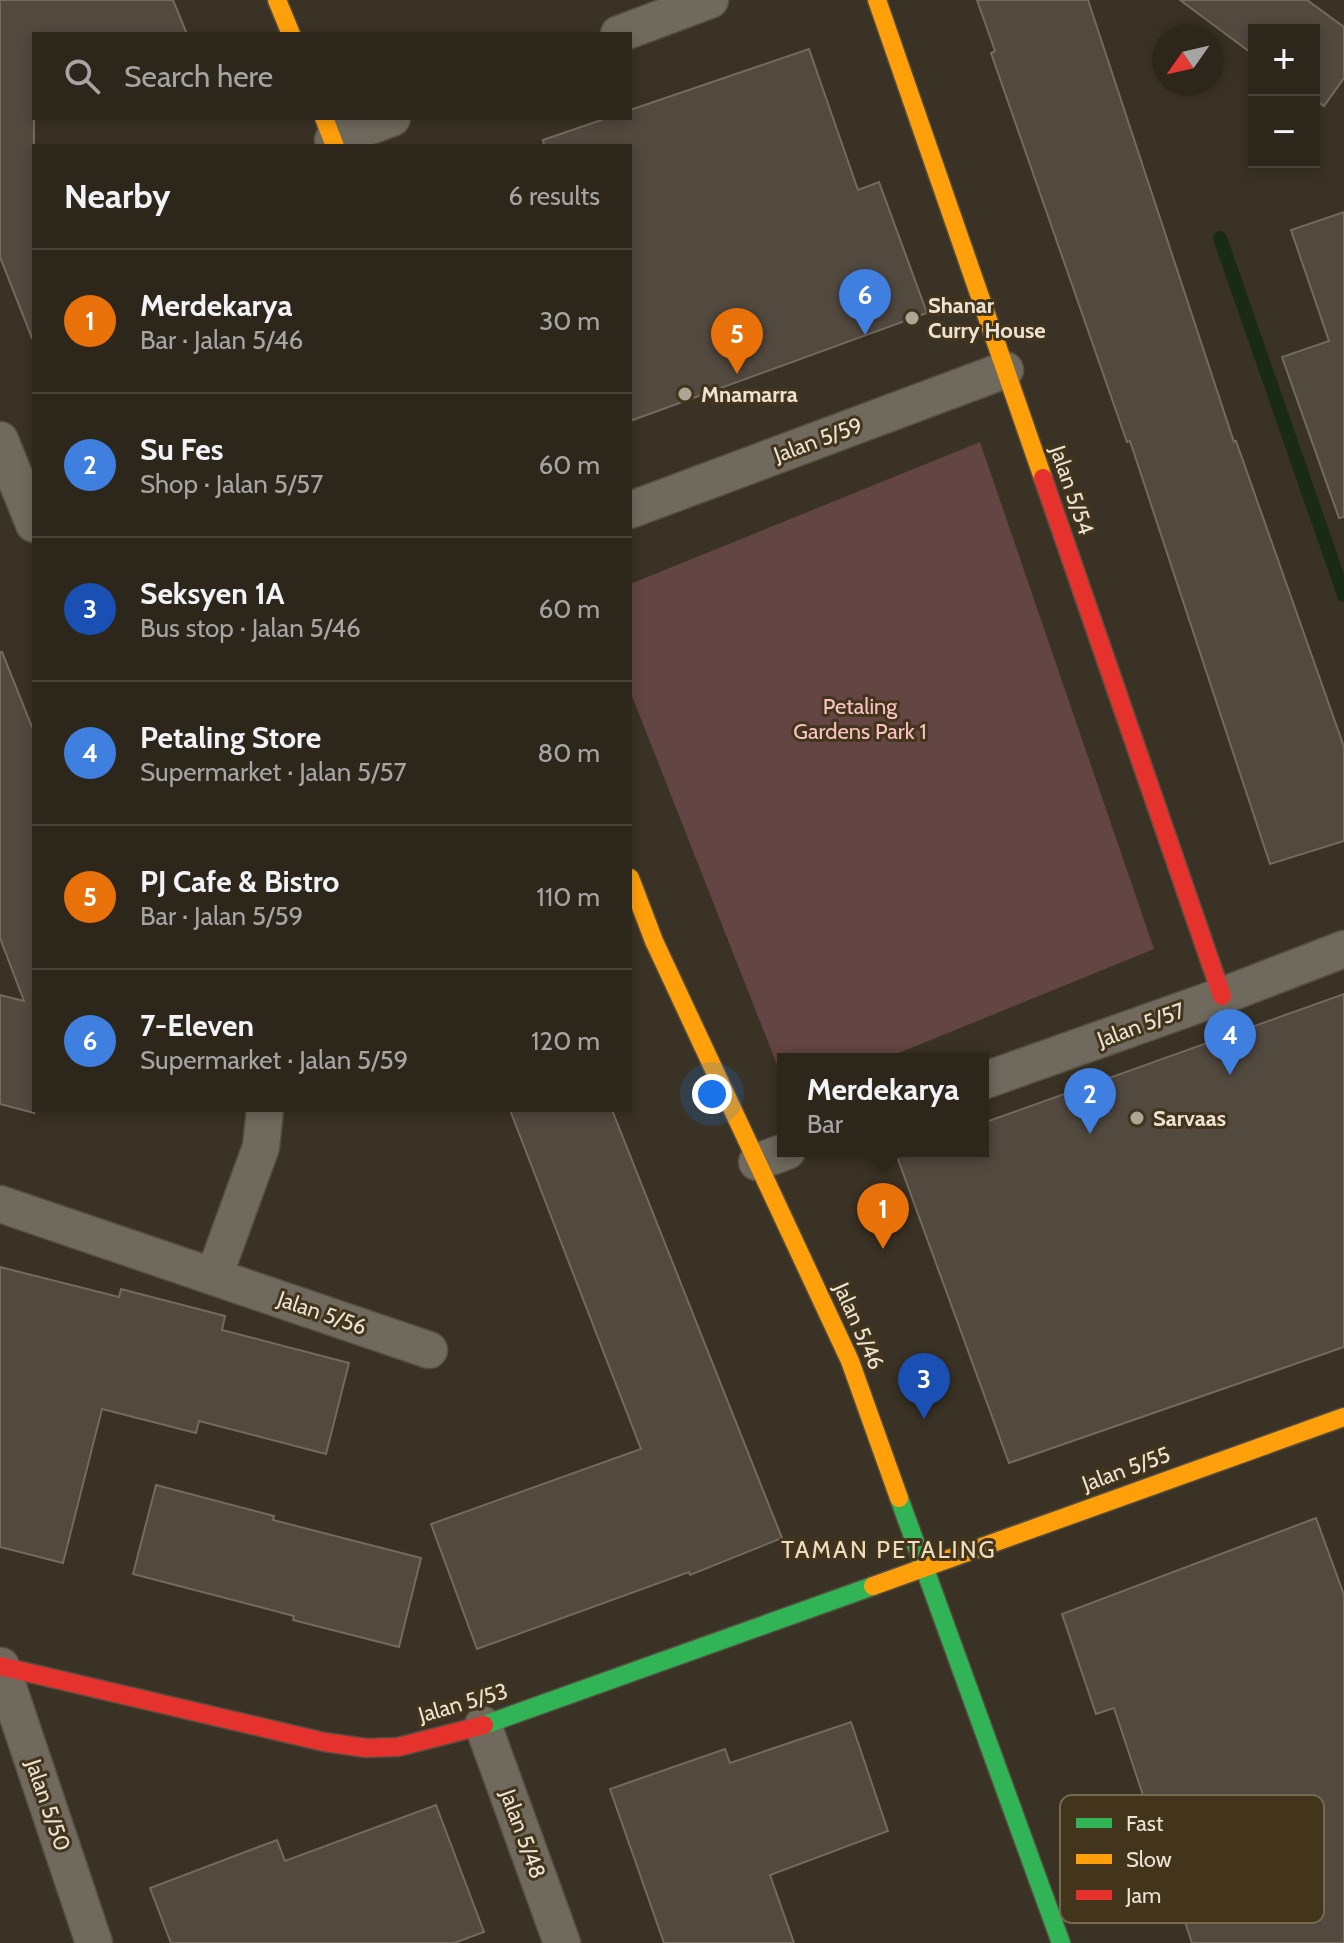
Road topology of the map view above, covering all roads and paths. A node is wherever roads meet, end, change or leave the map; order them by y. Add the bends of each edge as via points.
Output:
1 (277, 0) edge
2 (710, 0) edge
3 (877, 0) edge
4 (290, 32) edge
5 (624, 32) edge
6 (385, 120) edge
7 (331, 135) edge
8 (1005, 370) junction
9 (0, 440) edge
10 (632, 509) edge
11 (32, 519) edge
12 (632, 883) edge
13 (1344, 949) edge
14 (1222, 996) junction
15 (989, 1079) edge
16 (265, 1112) edge
17 (772, 1156) edge
18 (0, 1204) edge
19 (214, 1276) junction
20 (429, 1350) dead end
21 (1344, 1417) edge
22 (924, 1567) junction
23 (0, 1666) edge
24 (483, 1725) junction
25 (94, 1943) edge
26 (562, 1943) edge
27 (1061, 1943) edge

1 - 4 street
2 - 5 street
3 - 8 street, Jalan 5/54
6 - 7 street
8 - 10 street, Jalan 5/59
8 - 14 street, Jalan 5/54
9 - 11 street
12 - 17 street, Jalan 5/46 via 654,941
13 - 14 street, Jalan 5/57
14 - 15 street, Jalan 5/57
16 - 19 street via 261,1147
17 - 22 street, Jalan 5/46
18 - 19 street, Jalan 5/56
19 - 20 street, Jalan 5/56
21 - 22 street, Jalan 5/55
22 - 24 street, Jalan 5/53
22 - 27 street, Jalan 5/46
23 - 24 street, Jalan 5/53 via 366,1748 398,1747
23 - 25 street, Jalan 5/50
24 - 26 street, Jalan 5/48

